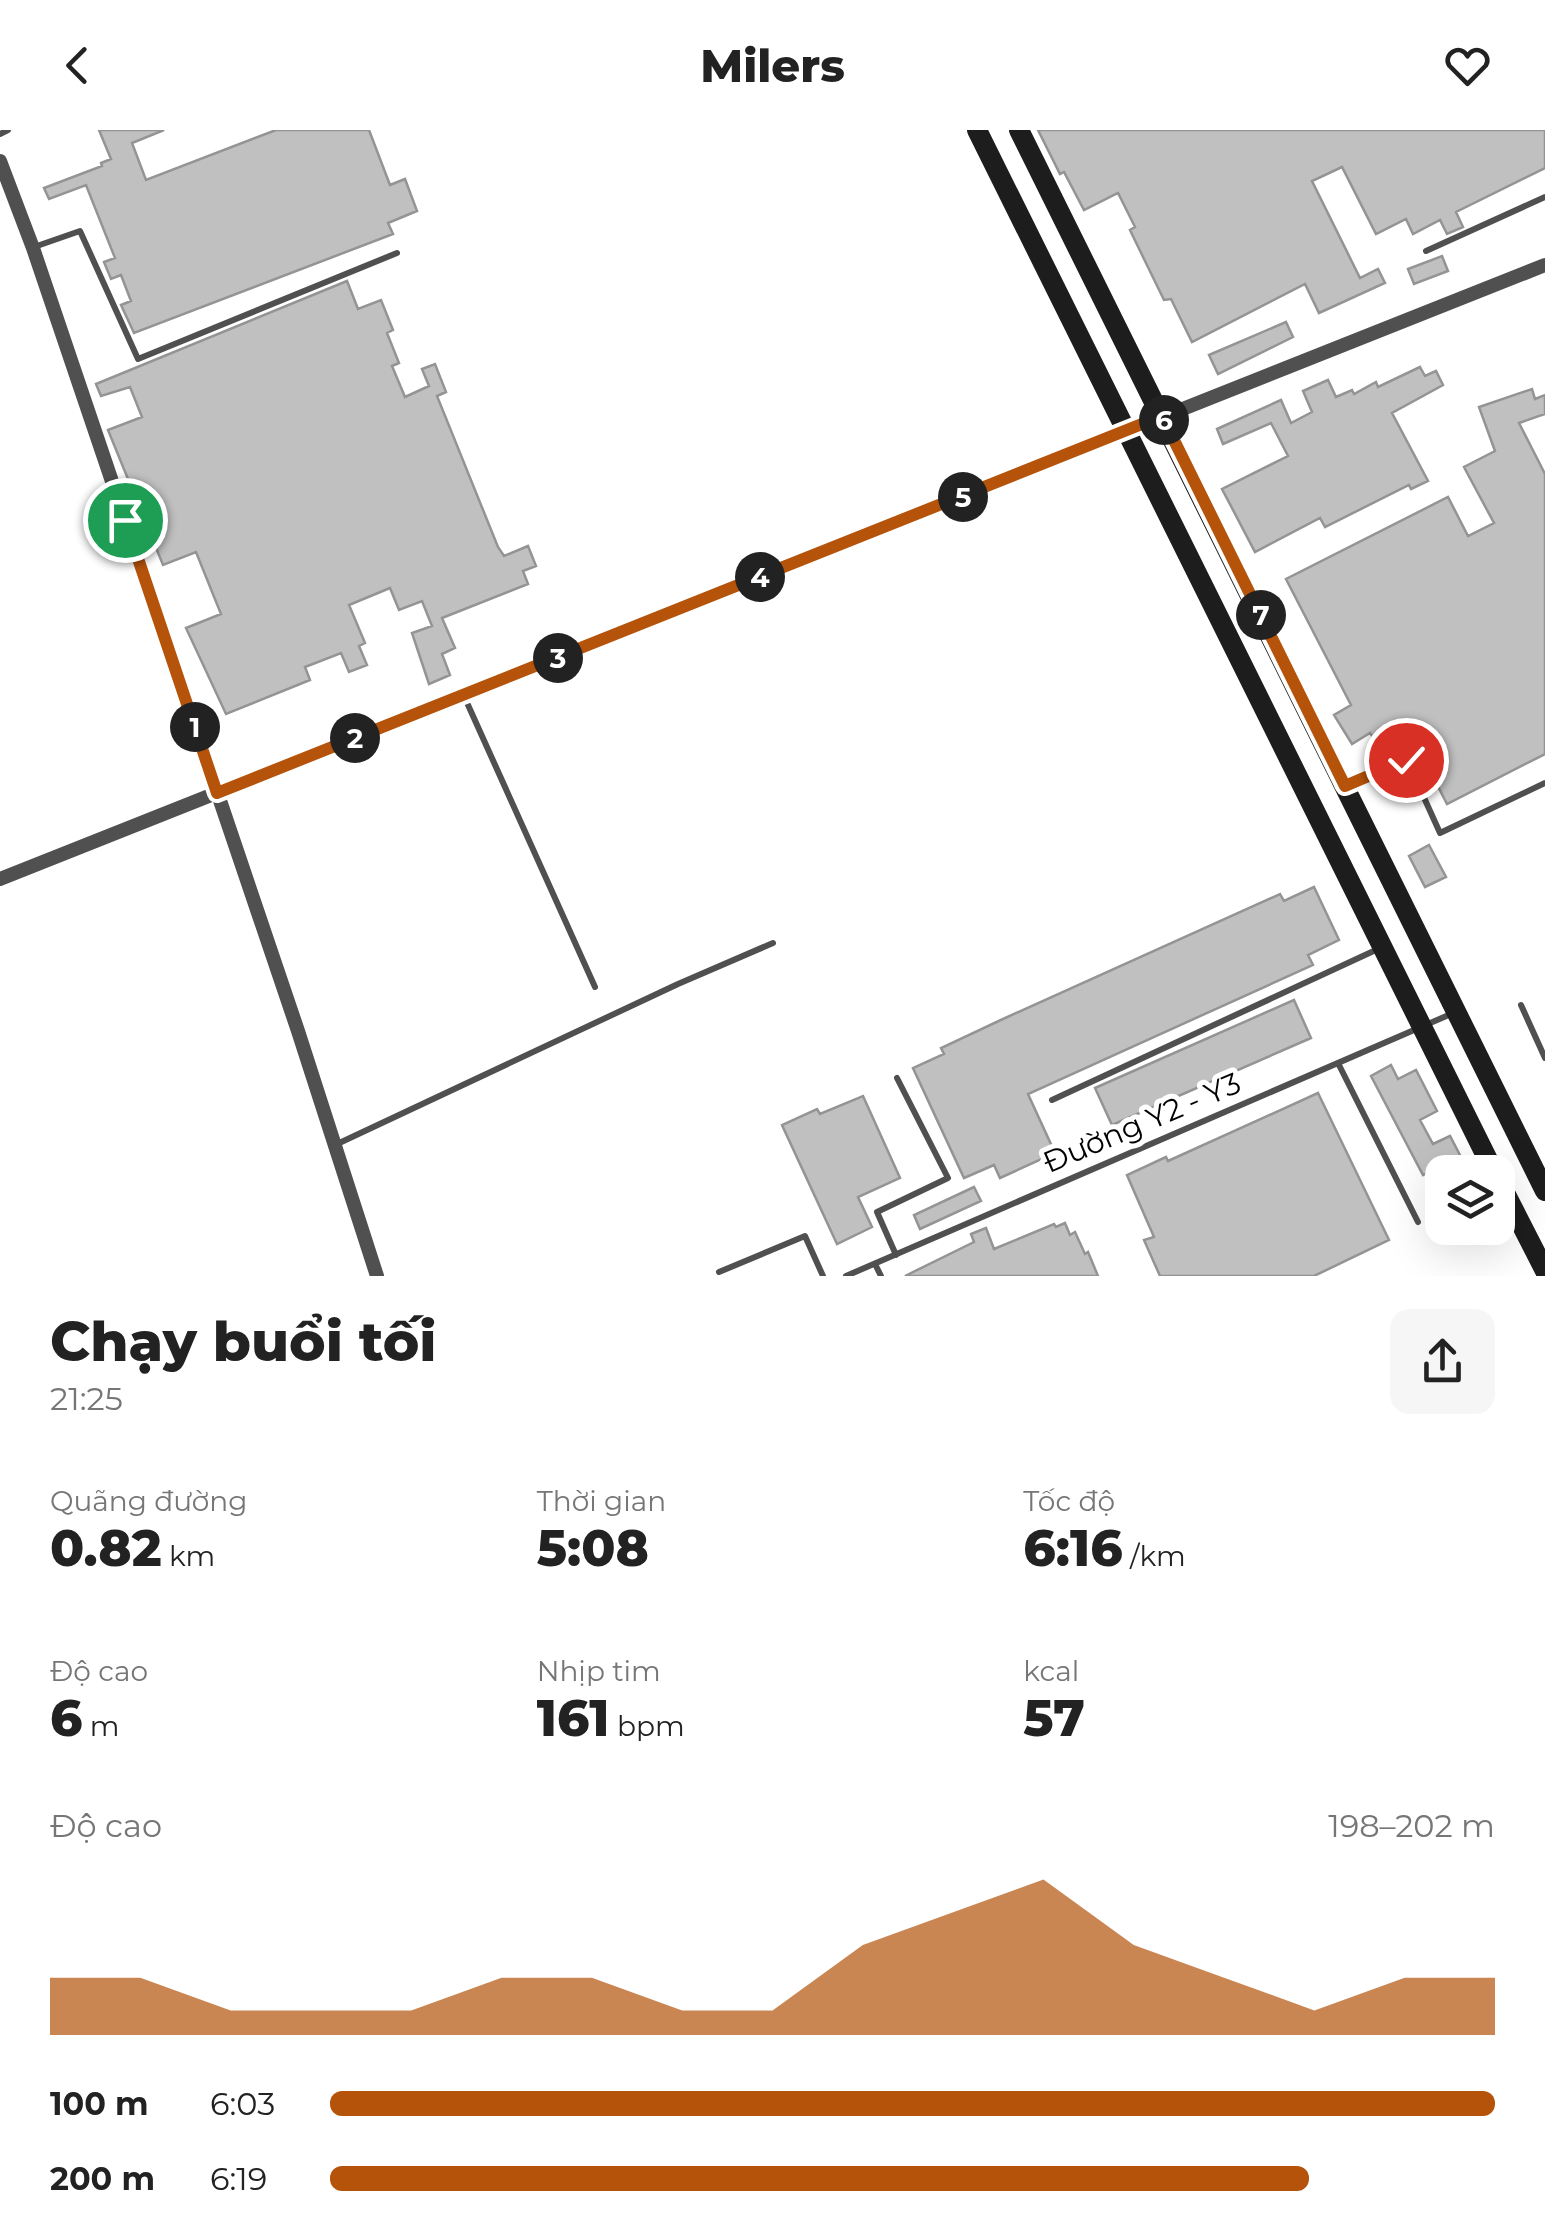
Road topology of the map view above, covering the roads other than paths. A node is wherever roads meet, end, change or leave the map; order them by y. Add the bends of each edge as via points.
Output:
1 (8, 130) edge
2 (977, 130) edge
3 (1019, 130) edge
4 (0, 134) edge
5 (0, 161) edge
6 (1545, 197) edge
7 (32, 248) junction
8 (1426, 251) dead end
9 (398, 252) dead end
10 (1545, 266) edge
11 (1162, 416) junction
12 (1129, 431) junction
13 (464, 695) junction
14 (1545, 783) edge
15 (1345, 786) junction
16 (217, 793) junction
17 (0, 879) edge
18 (773, 943) dead end
19 (1384, 946) junction
20 (595, 987) dead end
21 (1521, 1005) dead end
22 (1456, 1012) junction
23 (1419, 1026) junction
24 (1545, 1058) edge
25 (1338, 1063) junction
26 (896, 1078) dead end
27 (1052, 1100) dead end
28 (335, 1145) junction
29 (1485, 1155) edge
30 (1545, 1191) edge
31 (1515, 1213) edge
32 (1418, 1222) dead end
33 (896, 1254) junction
34 (875, 1264) junction
35 (1545, 1271) edge
36 (719, 1272) dead end
37 (377, 1276) edge
38 (824, 1276) edge
39 (846, 1276) edge
40 (882, 1276) edge

1 - 4 lane
2 - 12 street
3 - 11 street
5 - 7 street
6 - 8 lane
7 - 9 lane via 80,231 138,359
7 - 16 street
10 - 11 street
11 - 12 street
11 - 15 street
12 - 13 street
12 - 19 street
13 - 16 street
13 - 20 lane
14 - 15 lane via 1440,833 1406,760
15 - 22 street
16 - 17 street
16 - 28 street
18 - 28 lane
19 - 23 street
19 - 27 lane
21 - 24 lane
22 - 23 lane, Đường Y2 - Y3
22 - 30 street
23 - 25 lane, Đường Y2 - Y3
23 - 29 street
25 - 32 lane
25 - 33 lane, Đường Y2 - Y3
26 - 33 lane via 948,1178 877,1212
28 - 37 street
31 - 35 street
33 - 34 lane, Đường Y2 - Y3
34 - 39 lane, Đường Y2 - Y3
34 - 40 lane
36 - 38 lane via 805,1236

